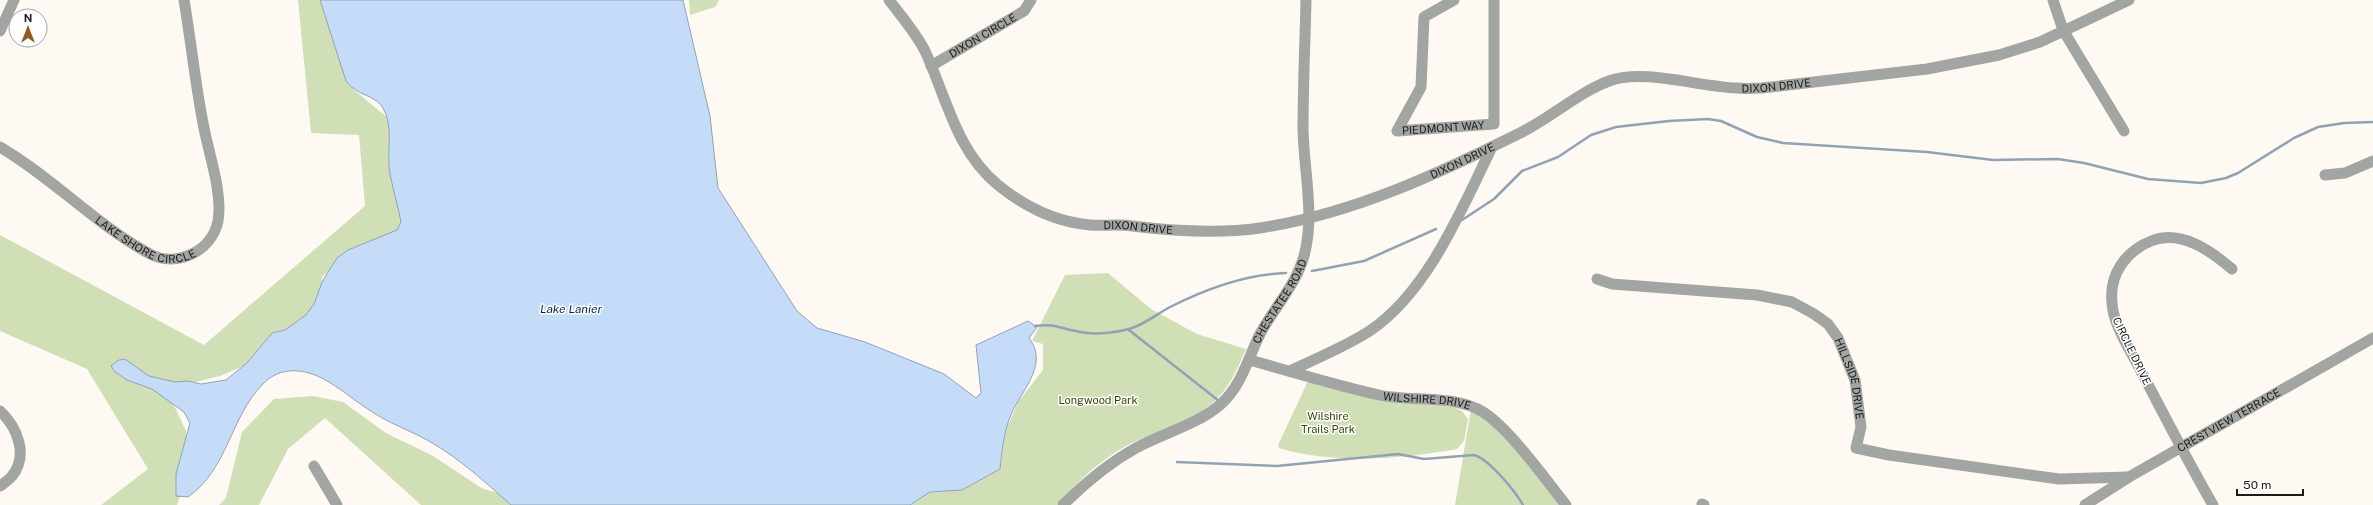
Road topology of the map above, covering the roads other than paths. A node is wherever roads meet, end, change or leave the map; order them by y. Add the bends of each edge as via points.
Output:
1 (14, 0) edge
2 (184, 0) edge
3 (889, 0) edge
4 (1031, 0) edge
5 (1306, 0) edge
6 (1454, 0) edge
7 (1494, 0) edge
8 (2053, 0) edge
9 (2129, 0) edge
10 (2063, 30) junction
11 (0, 31) edge
12 (931, 66) junction
13 (2124, 131) dead end
14 (0, 147) edge
15 (1492, 147) junction
16 (2373, 161) edge
17 (2325, 175) dead end
18 (1308, 218) junction
19 (2232, 269) dead end
20 (1597, 280) dead end
21 (2373, 338) edge
22 (1250, 360) junction
23 (1290, 372) junction
24 (0, 411) edge
25 (2181, 449) junction
26 (314, 466) dead end
27 (2129, 477) junction
28 (0, 486) edge
29 (337, 505) edge
30 (1063, 505) edge
31 (1566, 505) edge
32 (2085, 505) edge
33 (2213, 505) edge

1 - 11 street
2 - 14 street, LAKE SHORE CIRCLE via 202,122 219,201 218,222 211,237 201,249 171,260 151,255
3 - 12 street, DIXON DRIVE via 924,48
4 - 12 street, DIXON CIRCLE via 1024,11
5 - 18 street, CHESTATEE ROAD via 1303,130
6 - 7 street, PIEDMONT WAY via 1424,17 1421,87 1397,131 1494,124
8 - 10 street
9 - 10 street, DIXON DRIVE
10 - 13 street
10 - 15 street, DIXON DRIVE via 2040,42 1966,62 1794,85 1736,88 1649,78 1621,78 1590,90 1524,132
12 - 18 street, DIXON DRIVE via 954,124 982,170 1033,210 1091,225 1165,230 1259,228
15 - 18 street, DIXON DRIVE via 1437,174 1375,198
15 - 23 street via 1441,251 1404,300 1372,330
16 - 17 street via 2345,173
18 - 22 street, CHESTATEE ROAD via 1302,263 1263,330
19 - 25 street, CIRCLE DRIVE via 2210,250 2171,238 2139,246 2120,266 2115,282 2111,302 2114,315
20 - 27 street, HILLSIDE DRIVE via 1612,284 1757,295 1792,302 1814,314 1828,324 1838,338 1855,380 1861,427 1856,448 2059,479
21 - 25 street, CRESTVIEW TERRACE
22 - 23 street, WILSHIRE DRIVE
22 - 30 street, CHESTATEE ROAD via 1235,387 1221,403 1206,414 1114,461
23 - 31 street, WILSHIRE DRIVE via 1379,395 1452,402 1482,411 1504,431
24 - 28 street via 17,431 20,455 12,476
25 - 27 street, CRESTVIEW TERRACE
25 - 33 street, CIRCLE DRIVE
26 - 29 street
27 - 32 street, CRESTVIEW TERRACE

